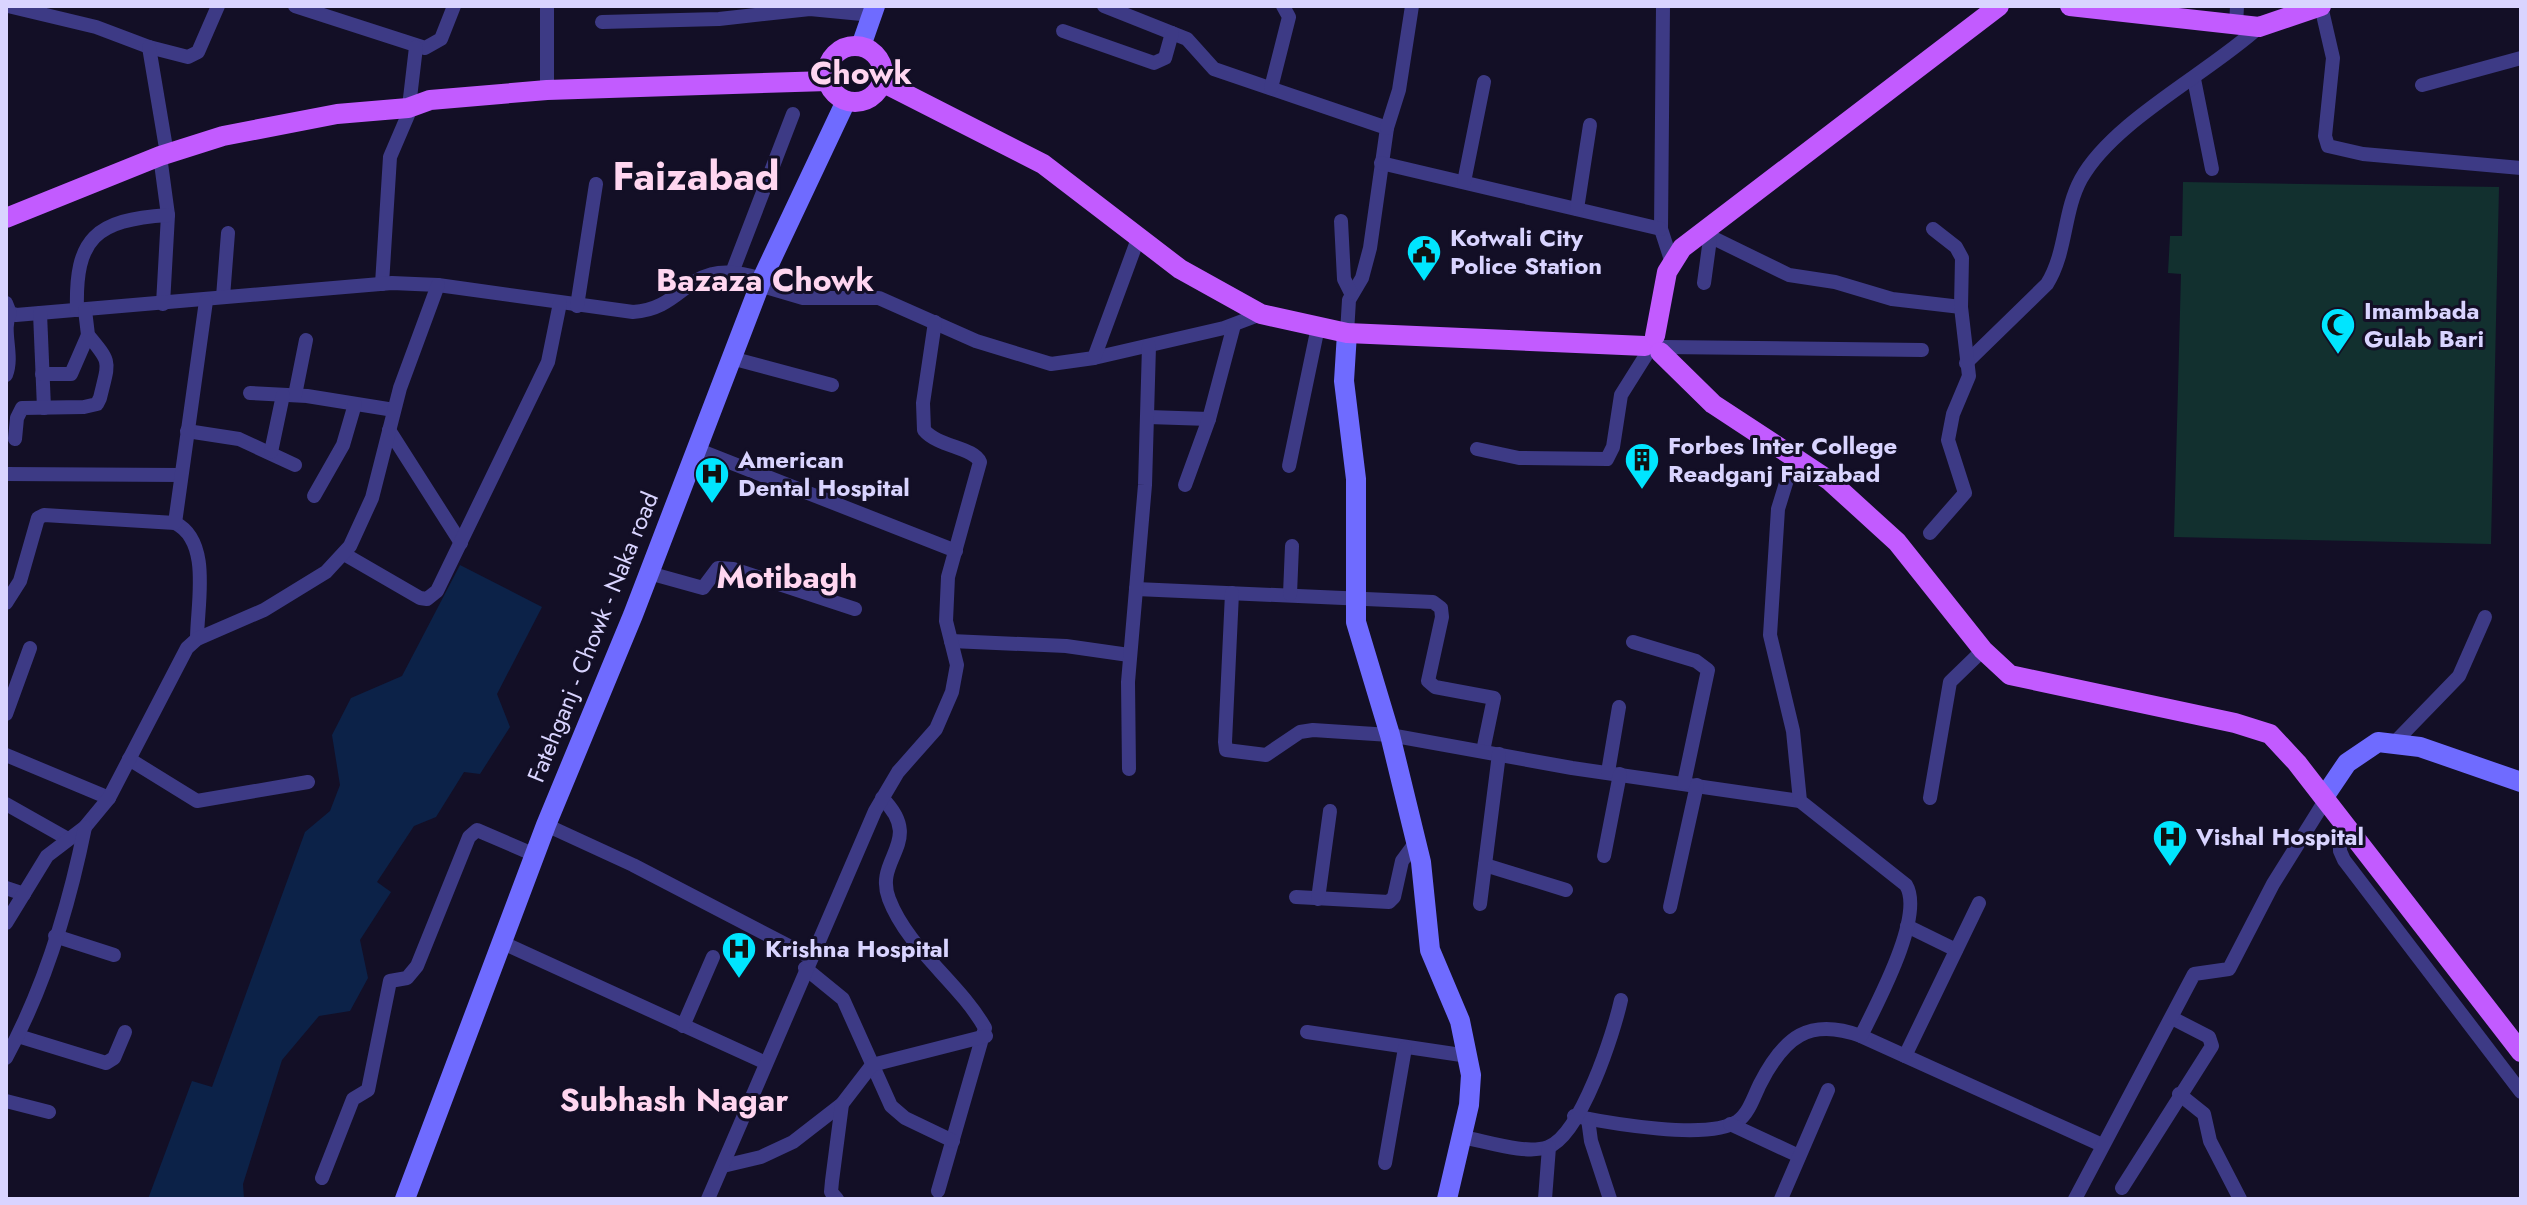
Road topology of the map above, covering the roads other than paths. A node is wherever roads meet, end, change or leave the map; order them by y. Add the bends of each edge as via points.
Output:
1 (8, 6) edge
2 (218, 6) edge
3 (295, 6) edge
4 (454, 6) edge
5 (547, 6) edge
6 (1104, 6) edge
7 (1283, 6) edge
8 (1412, 6) edge
9 (1663, 6) edge
10 (1999, 6) edge
11 (2076, 6) edge
12 (2321, 6) edge
13 (24, 8) edge
14 (316, 9) edge
15 (873, 10) edge
16 (2236, 16) edge
17 (602, 22) dead end
18 (2259, 27) junction
19 (1063, 31) dead end
20 (1172, 33) junction
21 (861, 46) junction
22 (149, 47) junction
23 (416, 47) junction
24 (2521, 58) edge
25 (2194, 79) junction
26 (828, 81) junction
27 (882, 82) junction
28 (1484, 82) dead end
29 (2422, 85) dead end
30 (1271, 88) junction
31 (547, 90) junction
32 (846, 101) junction
33 (409, 102) junction
34 (793, 114) dead end
35 (1590, 125) dead end
36 (1387, 128) junction
37 (164, 151) junction
38 (1381, 163) junction
39 (2521, 168) edge
40 (2212, 169) dead end
41 (1464, 182) junction
42 (596, 184) dead end
43 (6, 205) edge
44 (1577, 209) junction
45 (168, 215) junction
46 (6, 218) edge
47 (1341, 221) dead end
48 (1661, 229) junction
49 (1933, 229) dead end
50 (228, 233) dead end
51 (1139, 236) junction
52 (1705, 236) junction
53 (1671, 260) junction
54 (733, 270) junction
55 (760, 282) junction
56 (1704, 283) dead end
57 (382, 284) junction
58 (438, 285) junction
59 (1351, 293) junction
60 (223, 297) junction
61 (206, 301) junction
62 (560, 303) junction
63 (163, 304) junction
64 (577, 306) junction
65 (1961, 307) junction
66 (8, 308) edge
67 (81, 310) junction
68 (40, 313) junction
69 (1261, 314) junction
70 (935, 322) junction
71 (1234, 325) junction
72 (1318, 327) junction
73 (1347, 333) junction
74 (88, 335) junction
75 (306, 340) dead end
76 (1149, 346) junction
77 (1654, 347) junction
78 (1922, 350) dead end
79 (731, 358) junction
80 (1094, 358) junction
81 (1966, 363) junction
82 (42, 374) junction
83 (6, 375) edge
84 (832, 385) dead end
85 (250, 393) dead end
86 (289, 395) junction
87 (355, 404) junction
88 (44, 408) junction
89 (394, 410) junction
90 (1148, 417) junction
91 (1209, 419) junction
92 (389, 430) junction
93 (187, 431) junction
94 (15, 439) dead end
95 (696, 449) junction
96 (1477, 449) dead end
97 (271, 452) junction
98 (1794, 457) junction
99 (295, 465) dead end
100 (1289, 466) dead end
101 (6, 474) edge
102 (181, 475) junction
103 (1185, 485) dead end
104 (314, 496) dead end
105 (175, 523) junction
106 (1930, 533) dead end
107 (461, 543) junction
108 (1292, 546) dead end
109 (956, 551) junction
110 (344, 554) junction
111 (649, 573) junction
112 (1136, 589) junction
113 (1232, 593) junction
114 (1290, 594) junction
115 (1353, 596) junction
116 (6, 603) edge
117 (855, 609) dead end
118 (2485, 617) dead end
119 (197, 639) junction
120 (951, 641) junction
121 (1633, 642) dead end
122 (30, 648) dead end
123 (1983, 650) junction
124 (1129, 655) junction
125 (1619, 707) dead end
126 (6, 714) edge
127 (1390, 735) junction
128 (2395, 742) junction
129 (1483, 751) junction
130 (1499, 754) junction
131 (6, 755) edge
132 (129, 759) junction
133 (1129, 769) dead end
134 (1614, 773) junction
135 (308, 782) dead end
136 (2521, 782) edge
137 (1690, 784) junction
138 (109, 798) junction
139 (882, 798) junction
140 (1930, 798) dead end
141 (2325, 798) junction
142 (1800, 801) junction
143 (6, 804) edge
144 (1330, 811) dead end
145 (2340, 818) junction
146 (546, 825) junction
147 (85, 827) junction
148 (68, 839) junction
149 (1416, 842) junction
150 (535, 855) junction
151 (1604, 856) dead end
152 (1485, 865) junction
153 (6, 888) edge
154 (1566, 890) dead end
155 (24, 894) junction
156 (1296, 897) dead end
157 (1318, 899) junction
158 (1979, 903) dead end
159 (1480, 904) dead end
160 (1670, 907) dead end
161 (6, 923) edge
162 (1907, 926) junction
163 (55, 936) junction
164 (503, 943) junction
165 (1956, 950) junction
166 (114, 955) dead end
167 (713, 957) dead end
168 (807, 962) junction
169 (1621, 1000) dead end
170 (2172, 1018) junction
171 (683, 1026) junction
172 (125, 1032) dead end
173 (1307, 1032) dead end
174 (18, 1036) junction
175 (986, 1036) junction
176 (1861, 1036) junction
177 (1405, 1048) junction
178 (2521, 1052) edge
179 (1468, 1056) junction
180 (1905, 1056) junction
181 (6, 1058) edge
182 (766, 1063) junction
183 (872, 1065) junction
184 (1828, 1090) dead end
185 (2521, 1092) edge
186 (2179, 1094) junction
187 (6, 1101) edge
188 (842, 1104) junction
189 (49, 1112) dead end
190 (1581, 1118) junction
191 (1730, 1124) junction
192 (1462, 1137) junction
193 (953, 1141) junction
194 (2102, 1145) junction
195 (1549, 1147) junction
196 (1799, 1156) junction
197 (1385, 1163) dead end
198 (723, 1166) junction
199 (322, 1178) dead end
200 (2122, 1188) dead end
201 (938, 1191) dead end
202 (1787, 1197) edge
203 (405, 1199) edge
204 (708, 1199) edge
205 (837, 1199) edge
206 (1447, 1199) edge
207 (1545, 1199) edge
208 (1610, 1199) edge
209 (2075, 1199) edge
210 (2240, 1199) edge

1 - 13 street
2 - 22 street via 194,56
3 - 14 street
4 - 23 street via 441,39
5 - 31 street
6 - 20 street
7 - 30 street via 1289,17
8 - 36 street via 1399,90
9 - 48 street
10 - 52 main road
11 - 16 main road
12 - 18 main road
12 - 39 street via 2333,58 2328,146
13 - 22 street
14 - 23 street
15 - 17 street
15 - 21 street
16 - 18 main road
18 - 25 street
19 - 20 street via 1154,63 1165,58
20 - 30 street via 1196,46 1214,69
21 - 26 main road via 835,54
21 - 27 main road via 881,63
22 - 37 street
23 - 33 street
24 - 29 street
25 - 40 street
25 - 81 street via 2124,131 2093,163 2074,197 2056,269 2047,284
26 - 31 main road
26 - 32 main road
27 - 32 main road via 868,99
27 - 51 main road via 1043,164
28 - 41 street
30 - 36 street
31 - 33 main road
32 - 55 street, Fatehganj - Chowk - Naka road
33 - 37 main road via 304,106 224,123
33 - 57 street via 390,157
34 - 54 street
35 - 44 street
36 - 38 street
37 - 43 main road
37 - 45 street
37 - 46 main road
38 - 41 street
38 - 59 street via 1370,248 1362,278
41 - 44 street
42 - 64 street
44 - 48 street
45 - 63 street
45 - 67 street via 115,225 88,245 76,273
47 - 59 street via 1344,279
48 - 53 street
49 - 65 street via 1960,252
50 - 60 street
51 - 69 main road via 1205,285
51 - 80 street
52 - 53 main road
52 - 56 street
52 - 65 street via 1789,275 1850,285 1892,299
53 - 77 main road
54 - 55 street
54 - 64 street via 708,274 644,311
55 - 70 street via 803,298 879,298
55 - 79 street, Fatehganj - Chowk - Naka road
57 - 58 street
57 - 60 street
58 - 62 street
58 - 89 street
59 - 73 street
60 - 61 street
61 - 63 street
61 - 93 street
62 - 64 street
62 - 107 street via 552,353
63 - 67 street
65 - 81 street
66 - 68 street
66 - 83 street
67 - 68 street
67 - 74 street
68 - 82 street
69 - 71 street
69 - 72 main road
70 - 80 street via 1037,362
70 - 109 street via 924,430 980,462
71 - 76 street
71 - 91 street
72 - 73 main road
72 - 100 street
73 - 77 main road
73 - 115 street via 1344,381 1356,479
74 - 82 street via 71,374
74 - 88 street via 107,359 97,404
75 - 86 street
76 - 80 street
76 - 90 street
77 - 78 street
77 - 96 street via 1621,395 1607,459 1519,458
77 - 98 main road via 1713,404
79 - 84 street
79 - 95 street, Fatehganj - Chowk - Naka road
81 - 106 street via 1968,384 1953,414 1948,440 1965,493
82 - 88 street
85 - 86 street
86 - 87 street
86 - 97 street
87 - 89 street
87 - 104 street via 343,445
88 - 94 street via 18,411
89 - 92 street
90 - 91 street
90 - 112 street
91 - 103 street
92 - 107 street
92 - 110 street via 372,498
93 - 97 street via 226,434
93 - 102 street
95 - 109 street
95 - 111 street, Fatehganj - Chowk - Naka road
97 - 99 street
98 - 123 main road via 1830,481 1897,542
98 - 142 street via 1778,509 1770,635 1793,731
101 - 102 street
102 - 105 street
105 - 116 street via 44,515 38,518 20,581
105 - 119 street via 189,533 198,560
107 - 110 street via 437,591 427,599
108 - 114 street
109 - 120 street via 946,602
110 - 119 street via 326,572 264,610
111 - 117 street via 703,588 718,568 733,569
111 - 146 street, Fatehganj - Chowk - Naka road
112 - 113 street
112 - 124 street
113 - 114 street
113 - 127 street via 1226,750 1266,755 1300,732 1313,730
114 - 115 street
115 - 127 street via 1361,646
115 - 129 street via 1420,600 1441,608 1428,681 1435,687 1494,698
118 - 128 street via 2459,676
119 - 132 street via 187,648
120 - 124 street via 1066,646
120 - 139 street via 956,675 944,710 927,744 898,772
121 - 137 street via 1696,661 1708,670
122 - 126 street
123 - 140 street via 1950,682
123 - 141 main road via 2010,675 2270,734
124 - 133 street
125 - 134 street
127 - 129 street
127 - 149 street
128 - 136 street
128 - 141 street via 2378,742 2360,751
129 - 130 street
130 - 134 street
130 - 152 street
131 - 138 street
132 - 135 street via 197,801
132 - 138 street
134 - 137 street
134 - 151 street
137 - 142 street
137 - 160 street
138 - 147 street
139 - 168 street
139 - 175 street via 898,816 901,830 900,847 886,875 888,898 900,922 980,1020
141 - 145 main road
141 - 170 street via 2229,969 2194,974
142 - 162 street via 1906,885 1911,894
143 - 148 street
144 - 157 street
145 - 178 main road
145 - 185 street via 2344,860
146 - 150 street, Fatehganj - Chowk - Naka road
146 - 168 street via 633,865
147 - 148 street
147 - 163 street
148 - 155 street via 47,856
149 - 157 street via 1402,861 1389,902
149 - 179 street via 1430,950 1460,1021
150 - 164 street, Fatehganj - Chowk - Naka road
150 - 199 street via 477,830 469,837 417,966 407,978 390,981 368,1090 353,1099
152 - 154 street
152 - 159 street
153 - 155 street
155 - 161 street
156 - 157 street
158 - 165 street
162 - 165 street
162 - 176 street
163 - 166 street
163 - 174 street
164 - 171 street
164 - 203 street, Fatehganj - Chowk - Naka road
165 - 180 street
167 - 171 street
168 - 182 street
168 - 183 street via 843,999
169 - 190 street via 1609,1049
170 - 186 street via 2213,1041
170 - 194 street
171 - 182 street
172 - 174 street via 114,1058 106,1063
173 - 177 street
174 - 181 street
175 - 183 street
175 - 193 street
176 - 180 street
176 - 191 street via 1830,1027 1800,1034 1771,1064 1747,1111
177 - 179 street
177 - 197 street
179 - 192 street via 1471,1089
180 - 194 street
182 - 198 street
183 - 188 street
183 - 193 street via 897,1113
184 - 196 street
186 - 200 street
186 - 210 street via 2204,1114 2210,1141
187 - 189 street
188 - 198 street via 774,1153
188 - 205 street via 831,1192
190 - 191 street via 1709,1130
190 - 195 street
190 - 208 street
191 - 196 street
192 - 195 street
192 - 206 street
193 - 201 street
194 - 209 street
195 - 207 street
196 - 202 street
198 - 204 street

